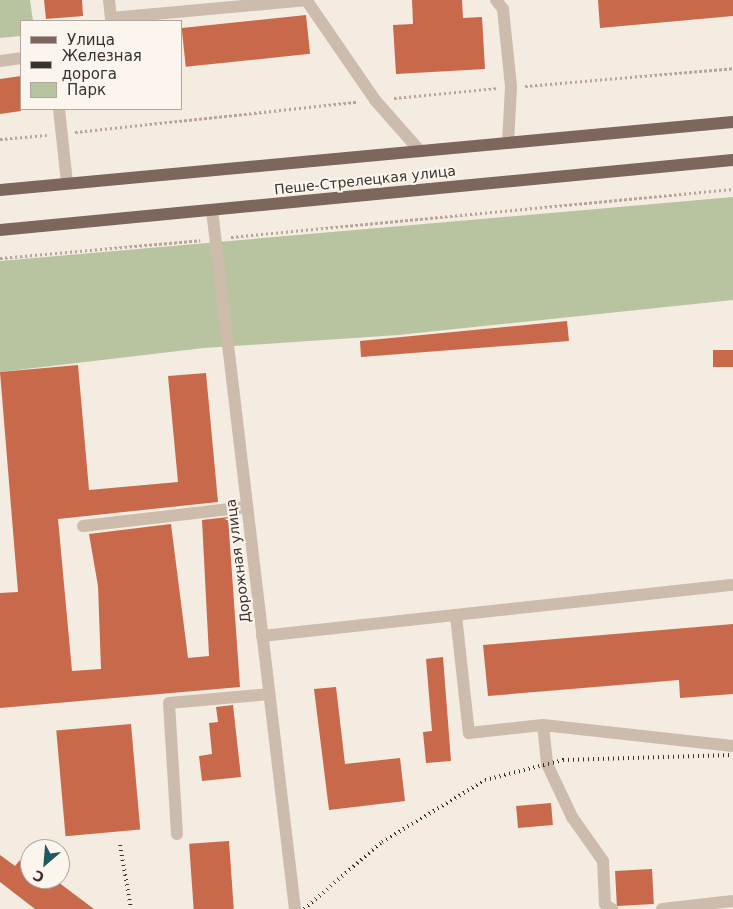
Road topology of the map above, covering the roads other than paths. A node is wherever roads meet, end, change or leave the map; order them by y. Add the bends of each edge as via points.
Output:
1 (109, 0) edge
2 (496, 0) edge
3 (307, 1) edge
4 (20, 58) edge
5 (0, 61) edge
6 (59, 110) edge
7 (733, 122) edge
8 (508, 143) junction
9 (420, 151) junction
10 (733, 160) edge
11 (67, 183) junction
12 (0, 190) edge
13 (212, 210) junction
14 (0, 230) edge
15 (247, 507) junction
16 (83, 526) dead end
17 (733, 585) edge
18 (456, 616) junction
19 (262, 636) junction
20 (269, 694) junction
21 (543, 726) junction
22 (733, 746) edge
23 (177, 834) dead end
24 (733, 901) edge
25 (294, 909) edge
26 (612, 909) edge
27 (662, 909) edge

1 - 3 street via 111,18
2 - 8 street via 503,9 511,87
3 - 9 street via 376,100
4 - 5 street
6 - 11 street
7 - 8 main road, Пеше-Стрелецкая улица
8 - 9 main road, Пеше-Стрелецкая улица
9 - 11 main road, Пеше-Стрелецкая улица
10 - 13 main road, Пеше-Стрелецкая улица
11 - 12 main road, Пеше-Стрелецкая улица
13 - 14 main road, Пеше-Стрелецкая улица
13 - 15 street, Дорожная улица
15 - 16 street
15 - 19 street, Дорожная улица
17 - 18 street
18 - 19 street
18 - 21 street via 469,733
19 - 20 street, Дорожная улица
20 - 23 street via 169,703
20 - 25 street, Дорожная улица
21 - 22 street
21 - 26 street via 547,764 572,817 603,861 605,904
24 - 27 street

